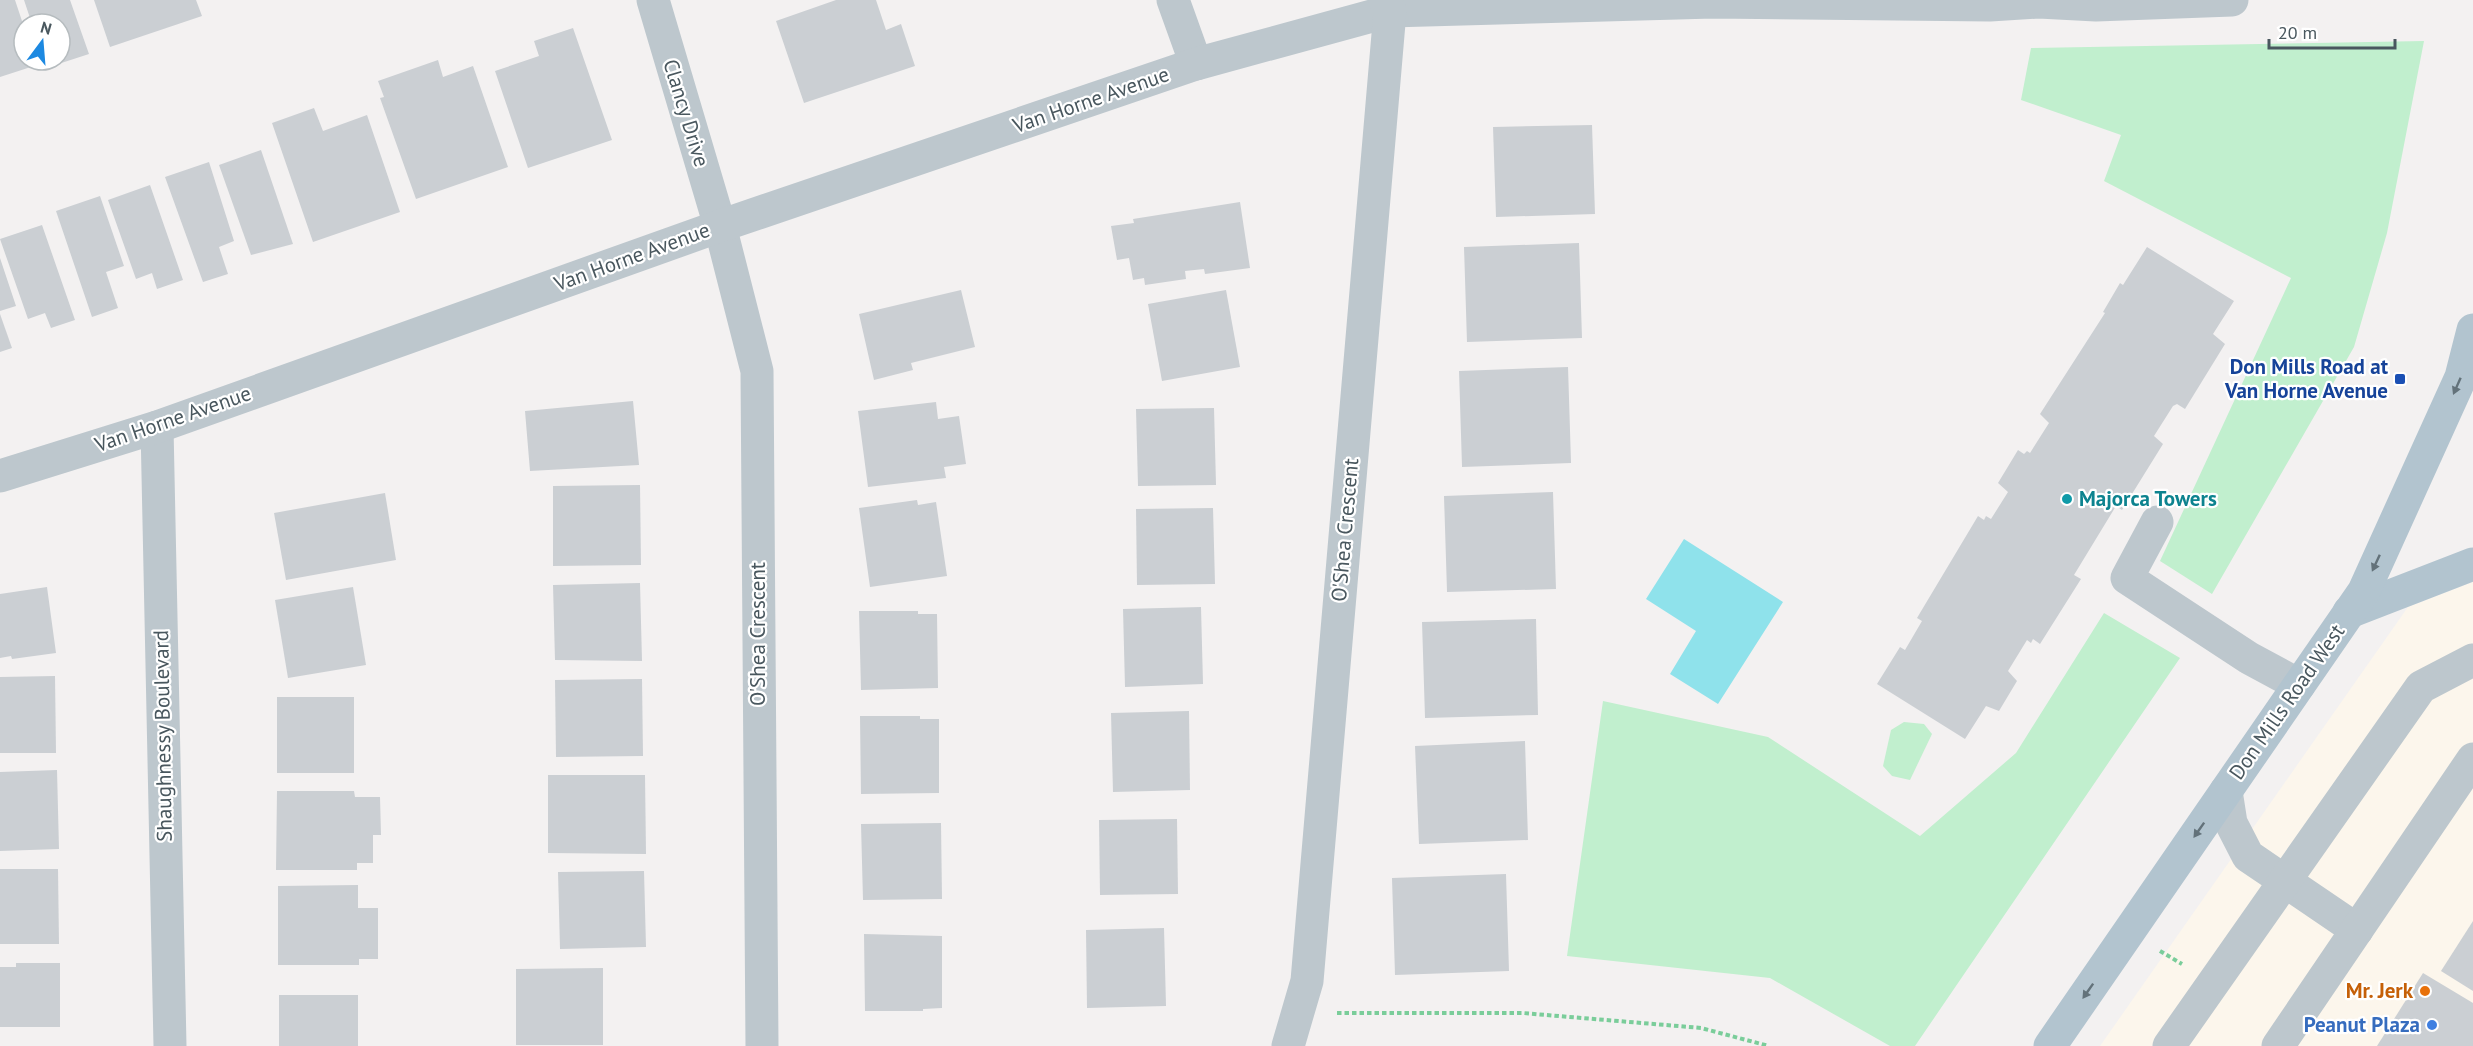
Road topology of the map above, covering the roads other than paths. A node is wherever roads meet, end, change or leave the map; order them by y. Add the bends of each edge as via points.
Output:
1 (653, 0) edge
2 (1173, 0) edge
3 (2232, 0) edge
4 (1387, 6) edge
5 (1196, 64) junction
6 (720, 226) junction
7 (2473, 330) edge
8 (157, 427) junction
9 (0, 476) edge
10 (2157, 522) dead end
11 (2473, 564) edge
12 (2349, 612) junction
13 (2473, 660) edge
14 (2299, 685) junction
15 (2473, 759) edge
16 (2226, 791) junction
17 (2284, 881) junction
18 (2357, 930) junction
19 (2171, 1045) edge
20 (170, 1046) edge
21 (762, 1046) edge
22 (1288, 1046) edge
23 (2050, 1046) edge
24 (2278, 1046) edge

1 - 6 street, Clancy Drive
2 - 5 street
3 - 4 street, Van Horne Avenue via 2096,5 1713,2
4 - 5 street, Van Horne Avenue
4 - 22 street, O'Shea Crescent via 1307,981
5 - 6 street, Van Horne Avenue
6 - 8 street, Van Horne Avenue
6 - 21 street, O'Shea Crescent via 757,371
7 -> 12 main road, Don Mills Road West via 2462,377 2364,591
8 - 9 street, Van Horne Avenue
8 - 20 street, Shaughnessy Boulevard
10 - 14 street via 2127,578 2249,658
11 - 12 main road
12 - 14 main road, Don Mills Road West
13 - 17 street via 2421,687
14 - 16 main road, Don Mills Road West
15 - 18 street
16 - 17 street via 2231,823 2248,856
16 -> 23 main road, Don Mills Road West
17 - 18 street
17 - 19 street
18 - 24 street

